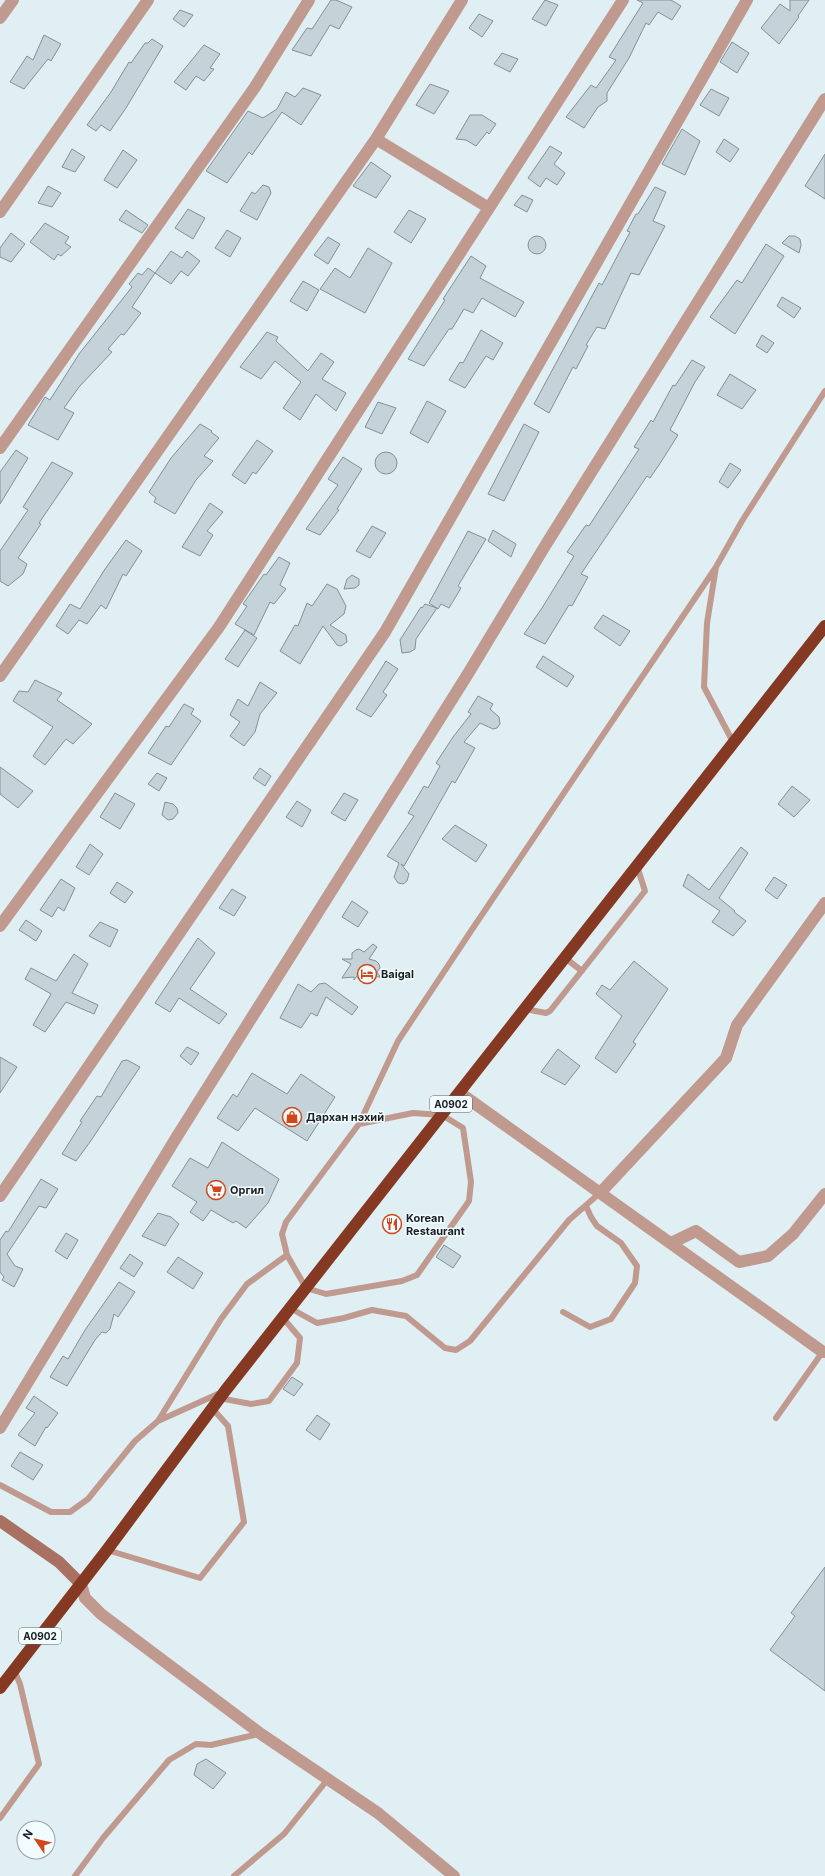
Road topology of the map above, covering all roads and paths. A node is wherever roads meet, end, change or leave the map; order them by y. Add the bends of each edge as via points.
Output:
1 (13, 0) edge
2 (148, 0) edge
3 (309, 0) edge
4 (462, 0) edge
5 (623, 0) edge
6 (747, 0) edge
7 (0, 18) edge
8 (825, 99) edge
9 (376, 139) junction
10 (489, 208) junction
11 (0, 212) edge
12 (825, 391) edge
13 (0, 448) edge
14 (716, 567) junction
15 (825, 626) edge
16 (0, 676) edge
17 (733, 742) junction
18 (637, 866) junction
19 (825, 903) edge
20 (0, 926) edge
21 (565, 958) junction
22 (582, 971) junction
23 (525, 1009) junction
24 (460, 1093) junction
25 (442, 1115) junction
26 (359, 1124) junction
27 (601, 1192) junction
28 (825, 1194) edge
29 (0, 1196) edge
30 (586, 1206) junction
31 (671, 1243) junction
32 (287, 1255) junction
33 (306, 1288) junction
34 (290, 1308) junction
35 (564, 1312) dead end
36 (283, 1318) junction
37 (824, 1350) edge
38 (219, 1399) junction
39 (776, 1418) dead end
40 (158, 1421) junction
41 (0, 1428) edge
42 (0, 1485) edge
43 (0, 1521) edge
44 (107, 1550) junction
45 (81, 1584) junction
46 (14, 1670) junction
47 (0, 1688) edge
48 (261, 1734) junction
49 (328, 1780) junction
50 (0, 1818) edge
51 (75, 1876) edge
52 (234, 1876) edge
53 (454, 1876) edge

1 - 7 street
2 - 11 street
3 - 13 street via 255,87
4 - 9 street
5 - 10 street
6 - 29 street via 385,632
8 - 41 street via 176,1138
9 - 10 street
9 - 16 street
10 - 20 street via 219,627
12 - 14 lane via 742,521
14 - 17 lane via 707,623 704,687
14 - 26 lane via 398,1041
15 - 17 highway, A0902
17 - 18 highway, A0902
18 - 21 highway, A0902
18 - 22 lane via 645,891
19 - 27 street via 737,1025 726,1058
21 - 22 lane
21 - 23 highway, A0902
22 - 23 lane via 550,1011 546,1013
23 - 24 highway, A0902
24 - 25 highway, A0902
24 - 27 street
25 - 26 lane via 413,1113
25 - 33 highway, A0902
25 - 33 lane via 463,1128 471,1182 469,1201 417,1274 402,1281 326,1294
26 - 32 lane via 286,1222 282,1234
27 - 30 lane
27 - 31 street
28 - 31 street via 793,1234 768,1256 739,1262 696,1231
30 - 34 lane via 569,1220 470,1341 456,1350 445,1348 406,1316 372,1310 317,1322
30 - 35 lane via 597,1226 621,1243 637,1266 635,1283 611,1319 590,1327
31 - 37 street
32 - 33 lane
32 - 40 lane via 247,1284
33 - 34 highway, A0902
34 - 36 highway, A0902
36 - 38 highway, A0902
36 - 38 lane via 300,1338 297,1363 269,1401 251,1404
37 - 39 lane
38 - 40 lane
38 - 44 highway, A0902
38 - 44 lane via 228,1426 244,1522 200,1578
40 - 42 lane via 135,1441 88,1499 70,1512 51,1512
43 - 45 street via 59,1562
44 - 45 highway, A0902
45 - 46 highway, A0902
45 - 48 street via 85,1598 101,1614
46 - 47 highway, A0902
46 - 50 lane via 20,1684 39,1764
48 - 49 street
48 - 51 lane via 211,1745 196,1744 169,1760 103,1838
49 - 52 lane via 284,1834
49 - 53 street via 378,1813

